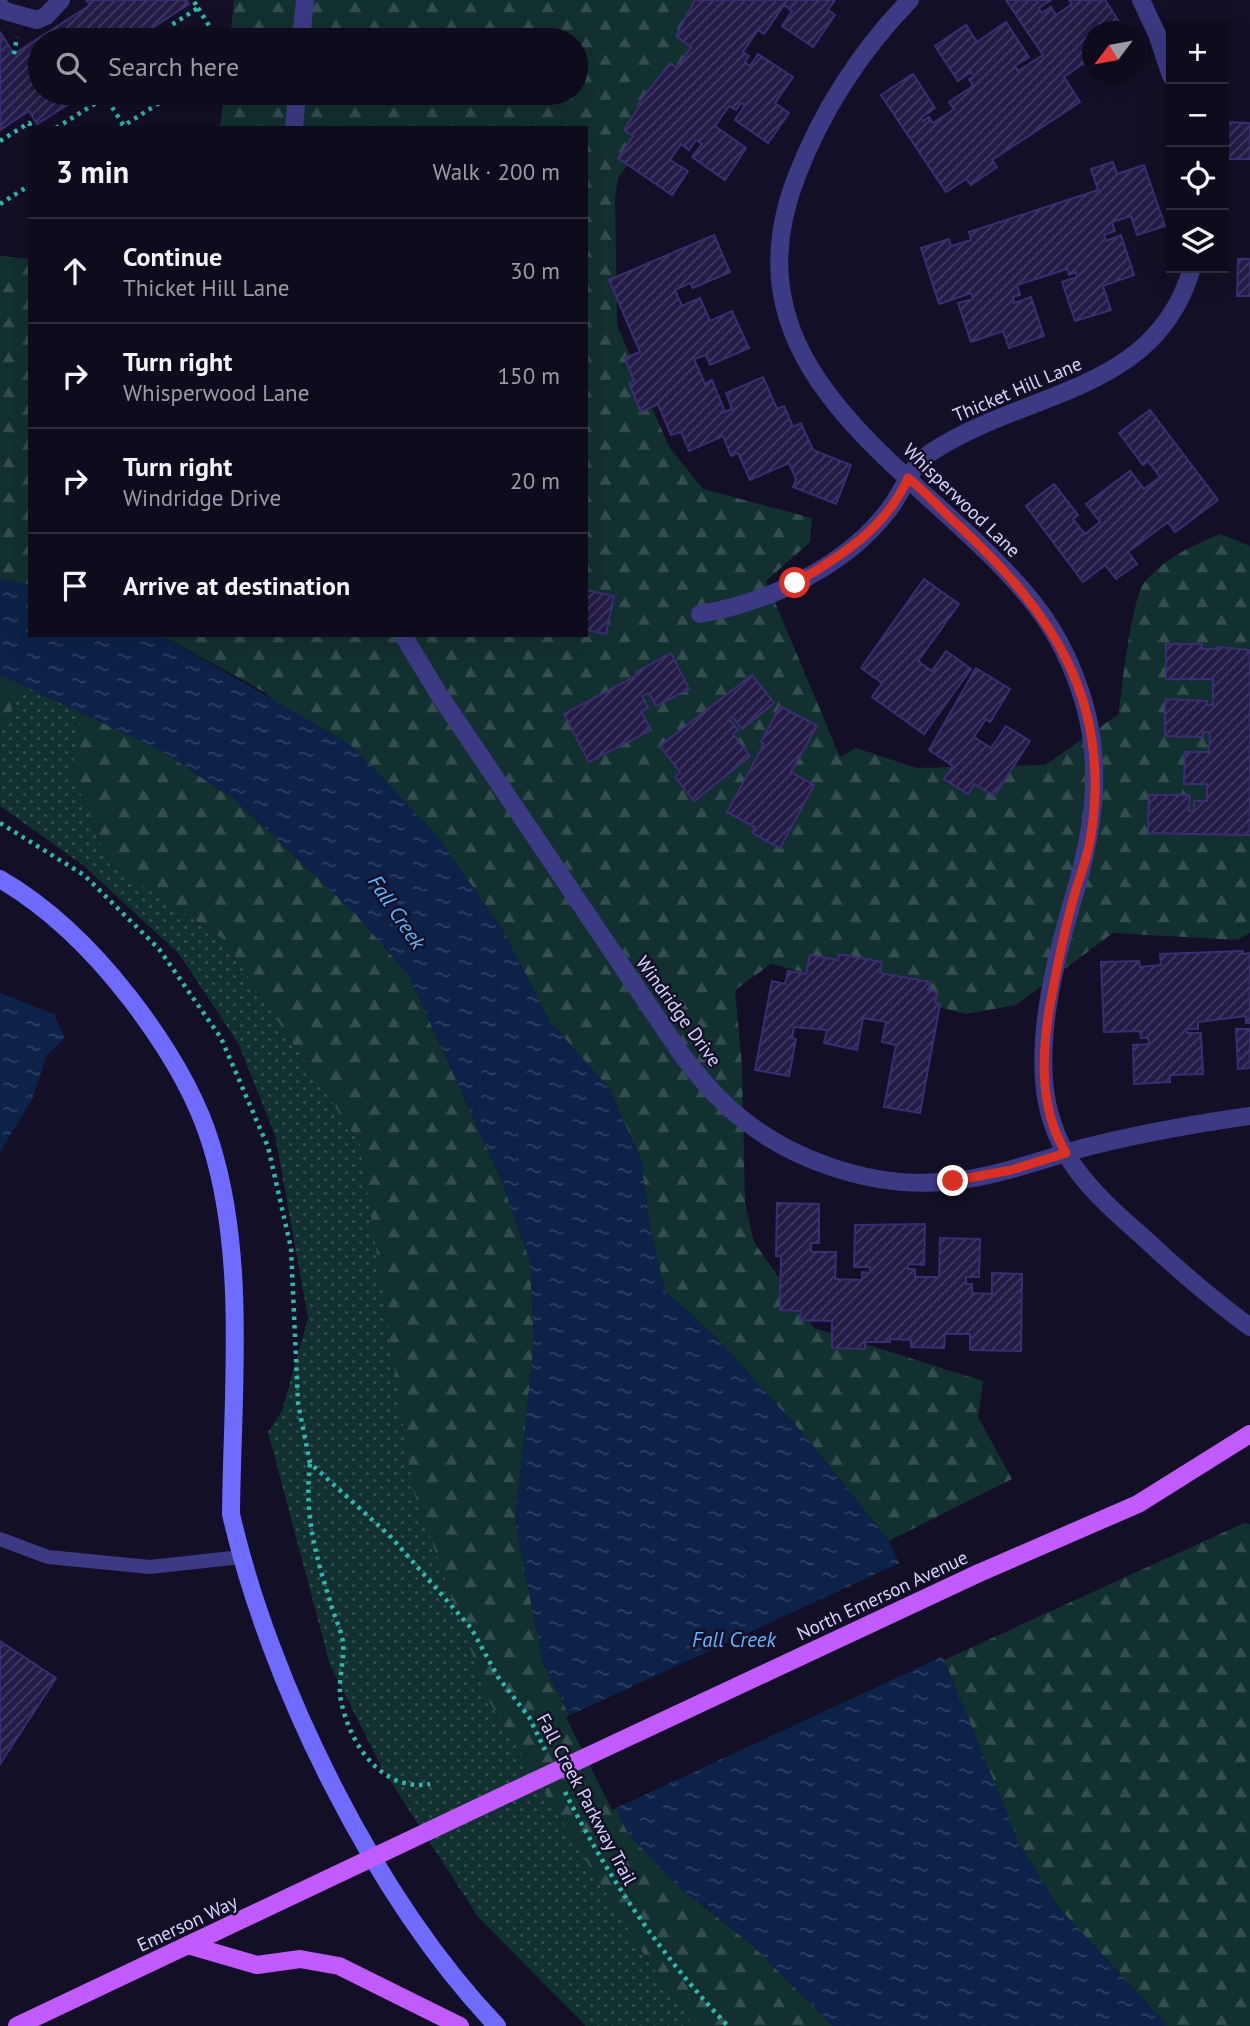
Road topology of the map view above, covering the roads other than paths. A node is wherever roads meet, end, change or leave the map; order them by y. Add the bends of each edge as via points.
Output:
1 (61, 0) edge
2 (306, 0) edge
3 (910, 0) edge
4 (1141, 0) edge
5 (0, 6) edge
6 (302, 28) edge
7 (1166, 61) edge
8 (296, 105) edge
9 (294, 126) edge
10 (1190, 273) edge
11 (908, 478) junction
12 (700, 614) dead end
13 (404, 637) edge
14 (0, 879) edge
15 (1250, 1116) edge
16 (1066, 1153) junction
17 (1250, 1327) edge
18 (1250, 1434) edge
19 (0, 1539) edge
20 (241, 1557) junction
21 (374, 1857) junction
22 (188, 1945) junction
23 (17, 2026) edge
24 (460, 2026) edge
25 (497, 2026) edge

1 - 5 street via 37,20
2 - 6 street
3 - 11 street, Whisperwood Lane via 872,43 822,120 791,190 780,251 783,298 802,357 836,408
4 - 7 street
8 - 9 street
10 - 11 street, Thicket Hill Lane via 1167,325 1132,358 974,428 923,457
11 - 12 street, Thicket Hill Lane via 878,524 826,565 770,594
11 - 16 street, Whisperwood Lane via 998,562 1037,608 1061,646 1086,711 1094,760 1093,820 1056,965 1044,1043 1046,1097
13 - 16 street, Windridge Drive via 682,1055 720,1100 755,1129 807,1158 863,1176 894,1180 963,1180
14 - 20 main road via 73,936 121,987 163,1045 211,1143 231,1249 231,1514
15 - 16 street, Windridge Drive via 1140,1134
16 - 17 street via 1077,1172 1117,1214 1202,1292
18 - 21 main road, North Emerson Avenue, bridge via 1138,1504 979,1573
19 - 20 lane via 48,1557 150,1567
20 - 21 main road via 301,1716
21 - 22 main road, Emerson Way
21 - 25 main road via 424,1939
22 - 23 main road, Emerson Way
22 - 24 main road via 257,1965 300,1959 339,1966

